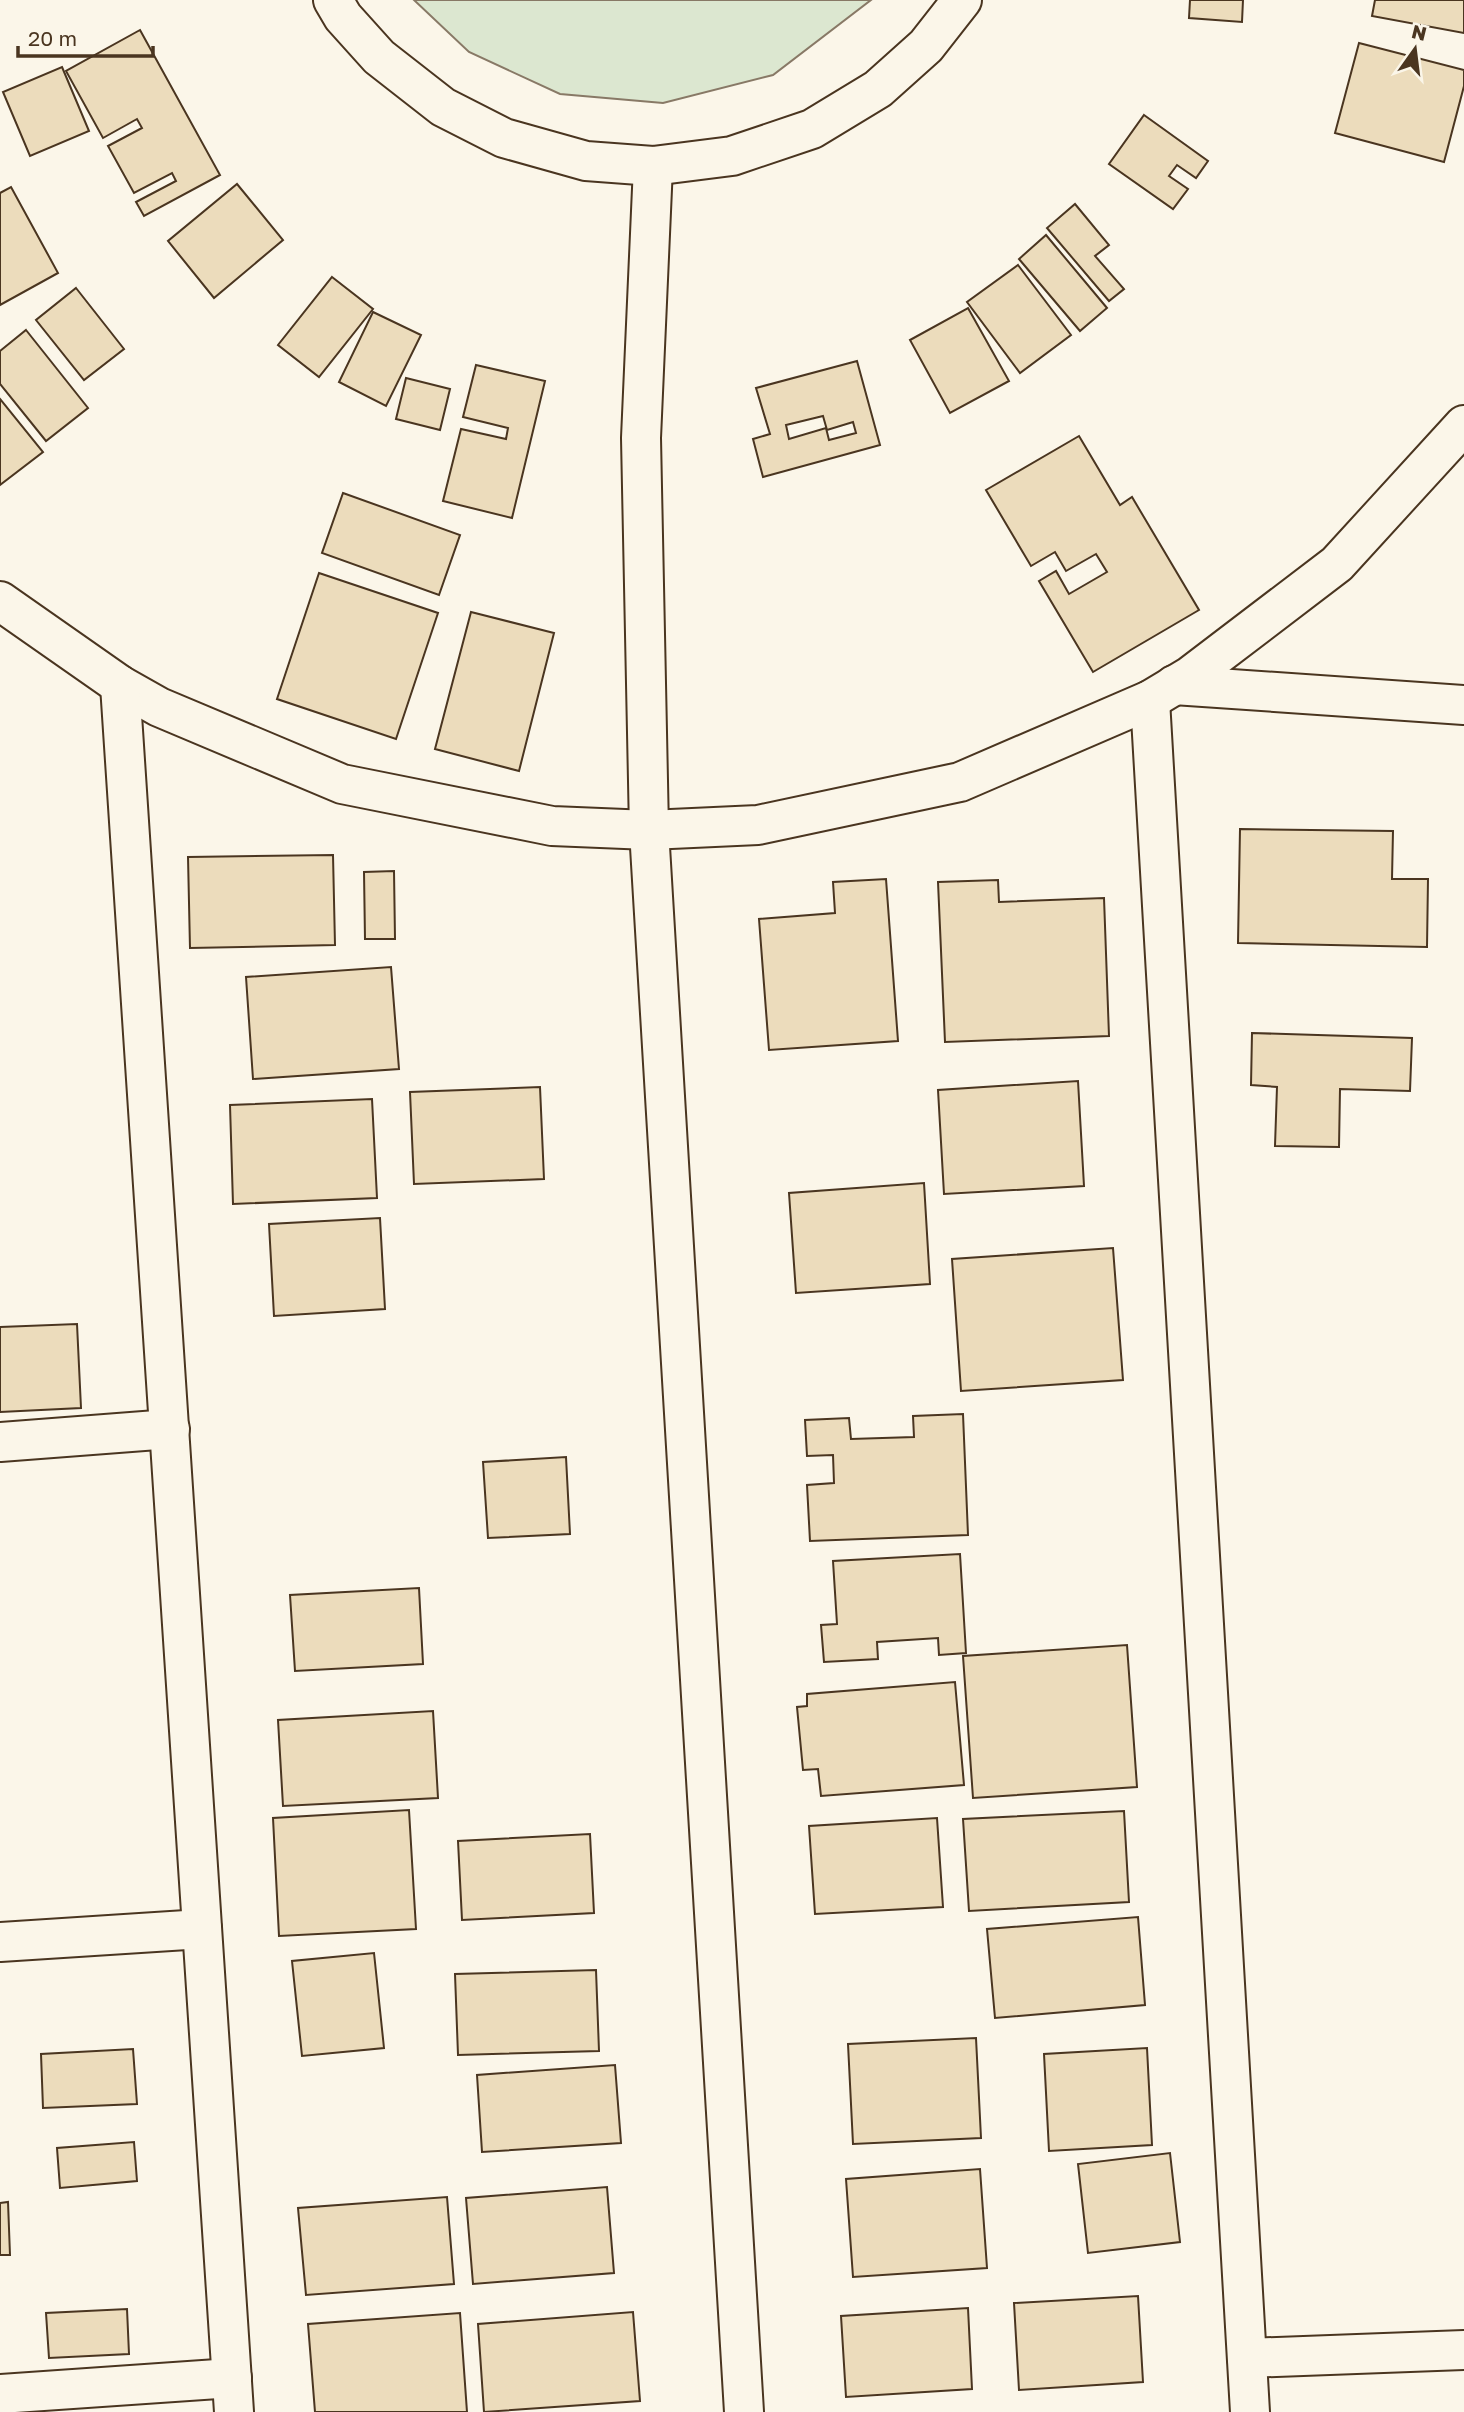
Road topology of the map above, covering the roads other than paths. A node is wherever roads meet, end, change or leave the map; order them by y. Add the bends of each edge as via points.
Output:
1 (333, 0) edge
2 (962, 0) edge
3 (653, 166) junction
4 (1464, 425) edge
5 (0, 601) edge
6 (120, 685) junction
7 (1162, 692) junction
8 (1464, 705) edge
9 (649, 830) junction
10 (170, 1429) junction
11 (0, 1443) edge
12 (202, 1929) junction
13 (0, 1942) edge
14 (1464, 2350) edge
15 (1247, 2358) junction
16 (0, 2394) edge
17 (233, 2395) edge
18 (744, 2412) edge
19 (1250, 2412) edge

1 - 3 street via 379,57 443,107 504,138 586,161
2 - 3 street via 926,46 878,89 812,129 732,156
3 - 9 street via 641,438
4 - 7 street via 1337,564 1190,676
5 - 6 street
6 - 9 street via 159,707 342,784 552,826
6 - 10 street
7 - 8 street
7 - 9 street via 961,782 758,825
7 - 15 street
9 - 18 street
10 - 11 street
10 - 12 street
12 - 13 street
12 - 17 street
14 - 15 street
15 - 19 street
16 - 17 street

